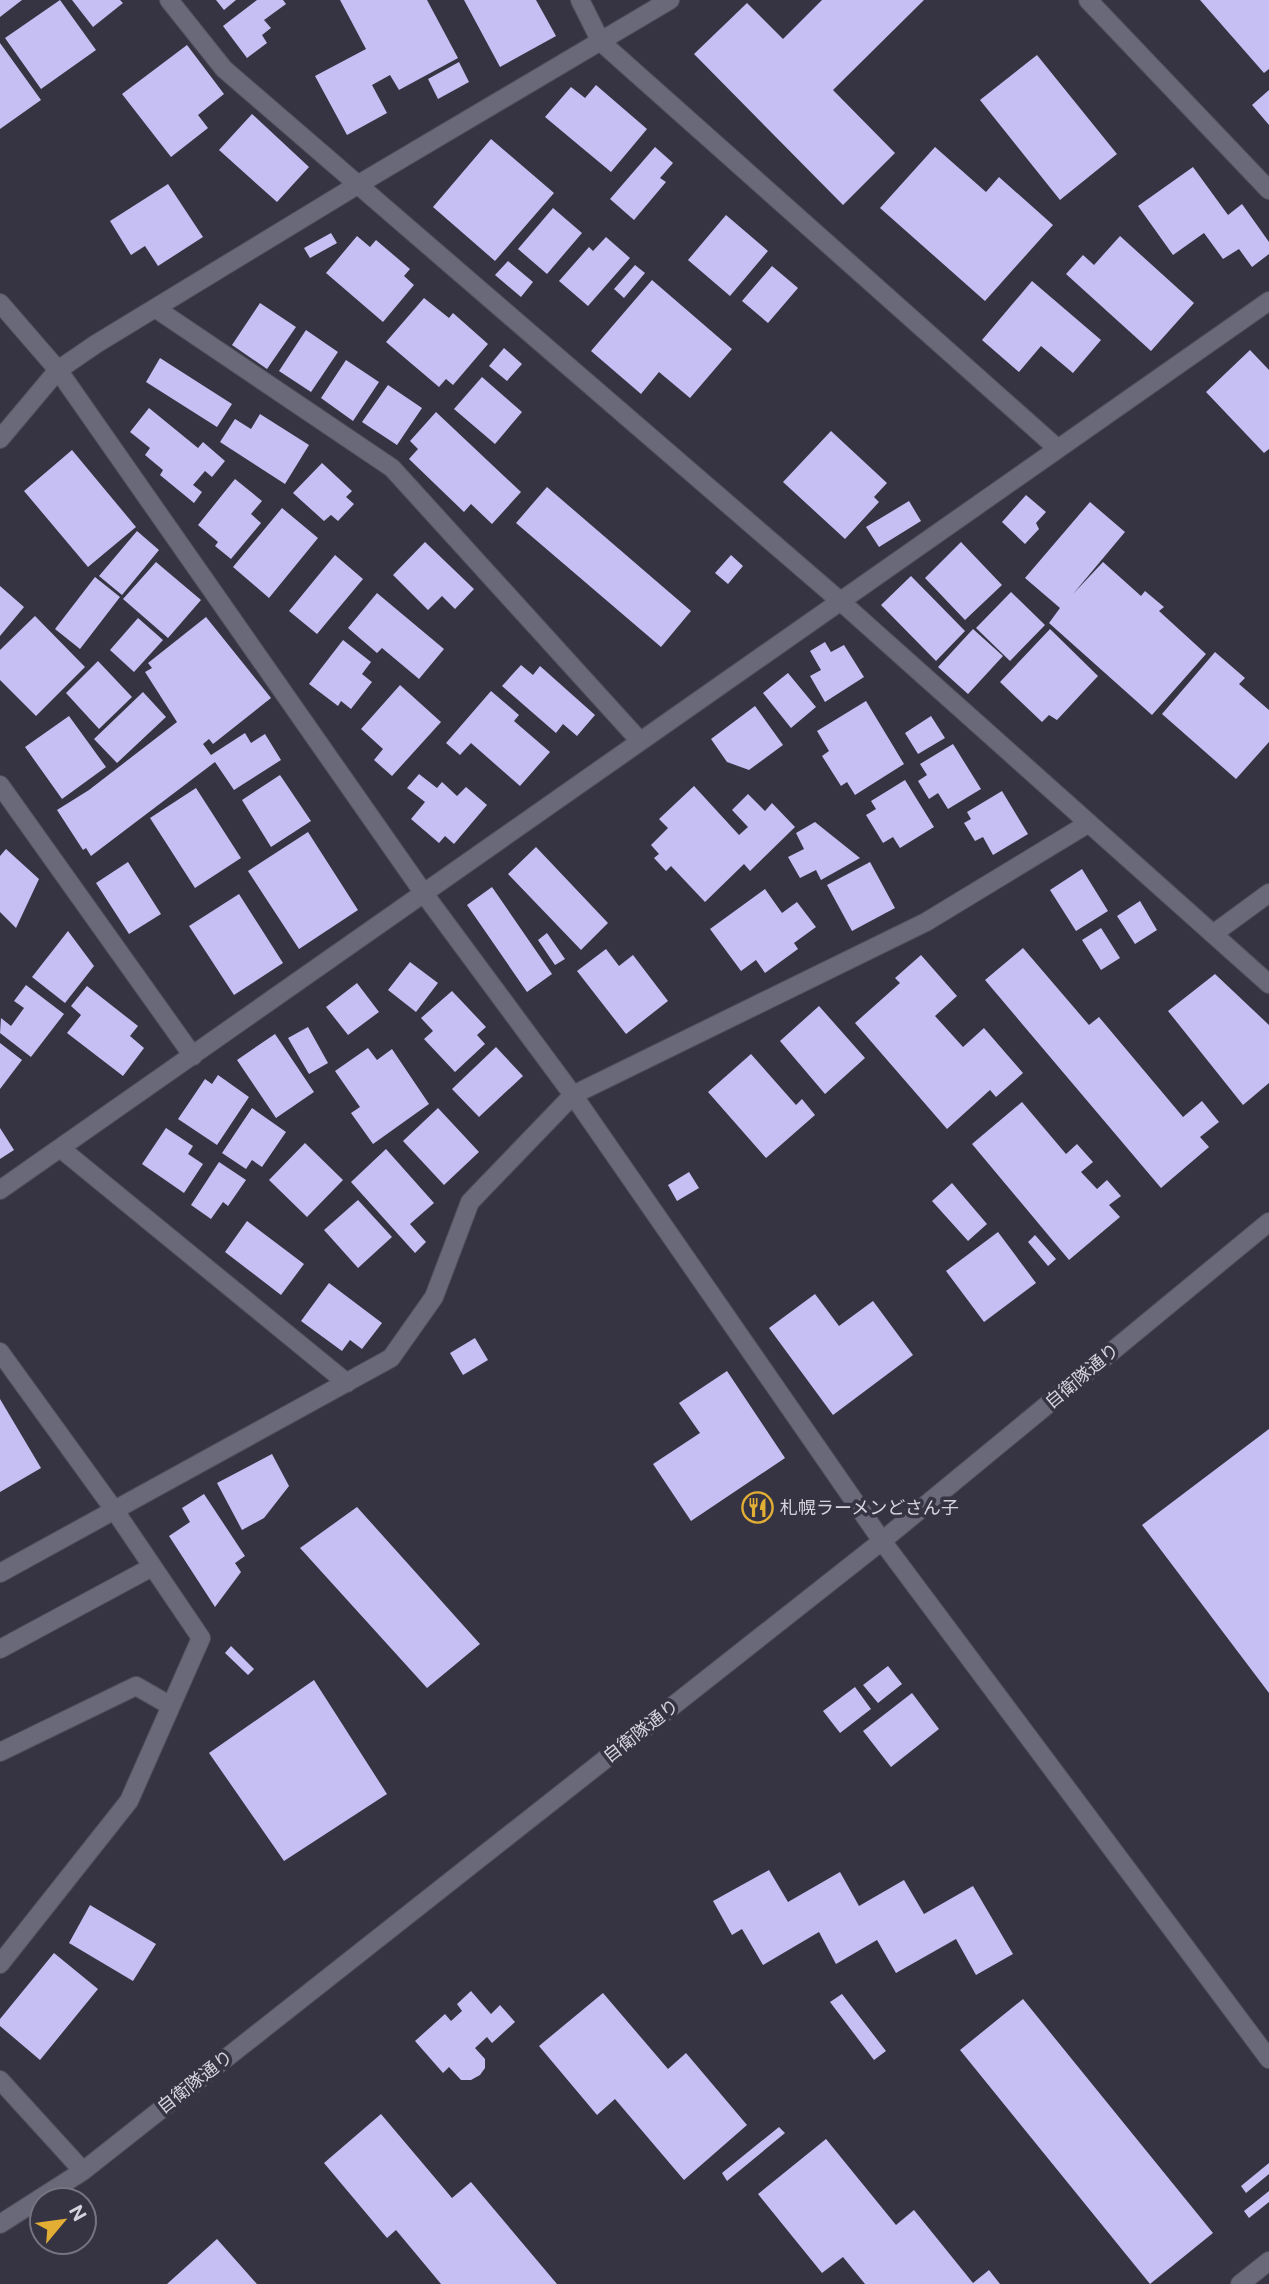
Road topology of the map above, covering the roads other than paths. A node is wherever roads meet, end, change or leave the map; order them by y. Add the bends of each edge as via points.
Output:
1 (169, 0) edge
2 (580, 0) edge
3 (670, 0) edge
4 (1088, 0) edge
5 (601, 42) junction
6 (359, 184) junction
7 (1269, 190) edge
8 (1269, 301) edge
9 (0, 303) edge
10 (155, 308) junction
11 (58, 370) junction
12 (0, 439) edge
13 (1058, 448) junction
14 (839, 600) junction
15 (640, 741) junction
16 (0, 785) edge
17 (1089, 823) junction
18 (1269, 892) edge
19 (425, 895) junction
20 (1213, 934) junction
21 (1269, 984) edge
22 (193, 1056) junction
23 (573, 1095) junction
24 (60, 1148) junction
25 (0, 1190) edge
26 (1269, 1222) edge
27 (0, 1352) edge
28 (347, 1383) junction
29 (115, 1511) junction
30 (882, 1541) junction
31 (152, 1567) junction
32 (0, 1573) edge
33 (0, 1649) edge
34 (170, 1706) junction
35 (0, 1752) edge
36 (0, 1964) edge
37 (1269, 2059) edge
38 (0, 2080) edge
39 (83, 2171) junction
40 (0, 2224) edge
41 (1269, 2261) edge
42 (1240, 2284) edge

1 - 6 street via 224,69
2 - 5 street
3 - 5 street
4 - 7 street
5 - 6 street
5 - 13 street
6 - 10 street
6 - 14 street
8 - 13 street
9 - 11 street
10 - 11 street
10 - 15 street via 392,468
11 - 12 street
11 - 19 street
13 - 14 street
14 - 15 street
14 - 17 street
15 - 19 street
16 - 22 street
17 - 20 street
17 - 23 street via 926,922
18 - 20 street
19 - 22 street
19 - 23 street
20 - 21 street
22 - 24 street
23 - 28 street via 470,1202 434,1297 391,1358
23 - 30 street
24 - 25 street
24 - 28 street
26 - 30 street, 自衛隊通り
27 - 29 street
28 - 29 street
29 - 31 street
29 - 32 street
30 - 37 street
30 - 39 street, 自衛隊通り
31 - 33 street
31 - 34 street via 201,1638
34 - 35 street via 136,1686
34 - 36 street via 129,1801
38 - 39 street
39 - 40 street, 自衛隊通り
41 - 42 street

